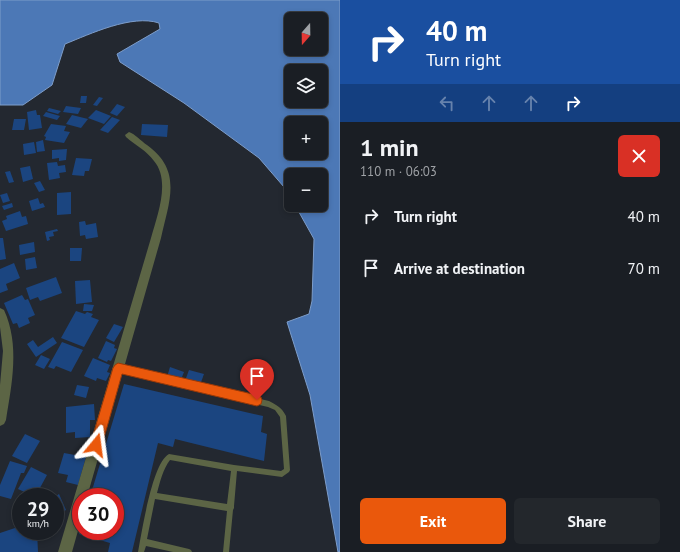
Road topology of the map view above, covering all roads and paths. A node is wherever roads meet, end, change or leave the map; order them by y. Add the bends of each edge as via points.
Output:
1 (129, 135) dead end
2 (1, 317) edge
3 (118, 368) junction
4 (0, 420) edge
5 (234, 468) junction
6 (154, 496) junction
7 (231, 508) junction
8 (143, 542) junction
9 (65, 552) edge
10 (141, 552) edge
11 (189, 552) edge
12 (226, 552) edge

1 - 3 street via 158,159 165,176 165,196 156,238
2 - 4 street via 7,337 8,356
3 - 5 lane via 277,408 283,416 287,470 282,474
3 - 9 street
5 - 6 lane via 169,457 157,477
5 - 7 lane
6 - 7 lane
6 - 8 lane
7 - 12 lane
8 - 10 lane
8 - 11 lane

